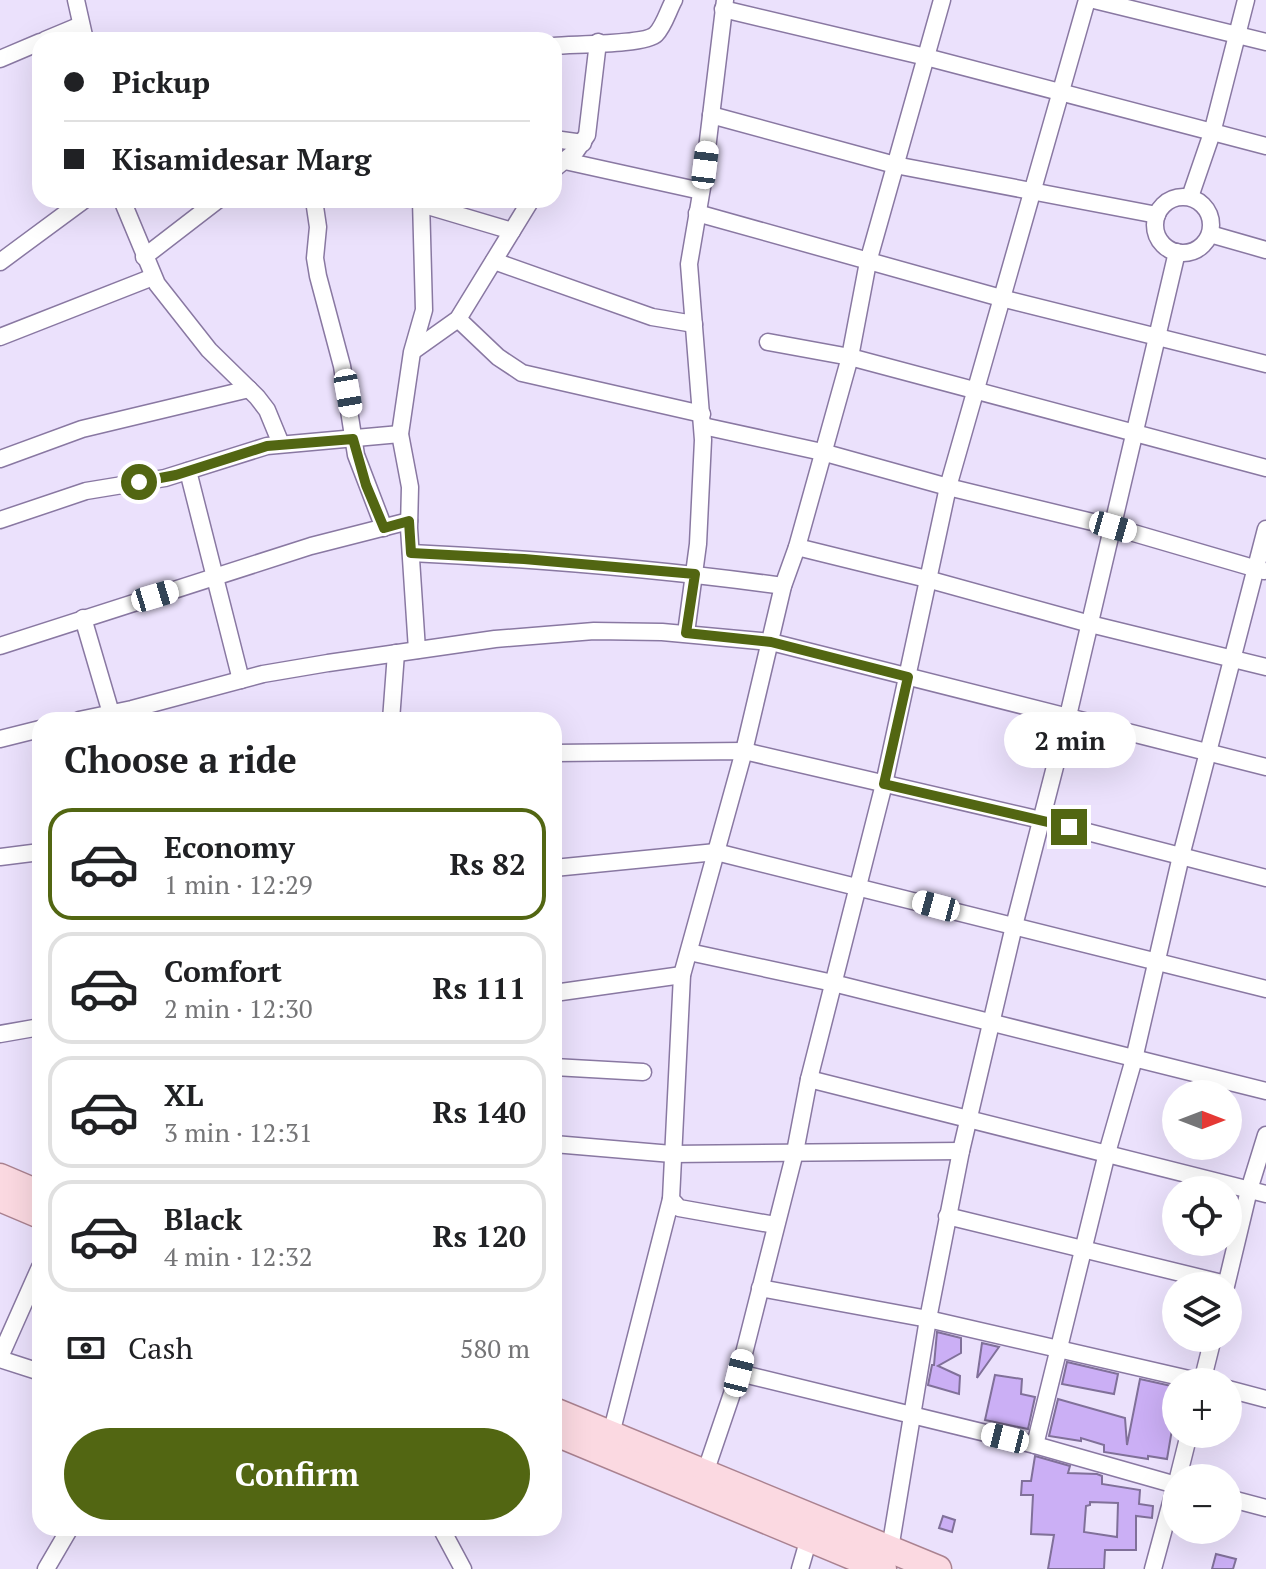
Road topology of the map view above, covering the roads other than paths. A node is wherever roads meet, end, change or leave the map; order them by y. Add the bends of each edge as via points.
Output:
1 (76, 0) edge
2 (674, 0) edge
3 (942, 0) edge
4 (1087, 0) edge
5 (1094, 0) edge
6 (1246, 0) edge
7 (724, 5) edge
8 (83, 32) edge
9 (1237, 35) junction
10 (598, 42) junction
11 (1266, 42) edge
12 (32, 45) edge
13 (562, 45) edge
14 (926, 57) junction
15 (0, 59) edge
16 (1062, 93) junction
17 (711, 115) junction
18 (1212, 133) junction
19 (562, 140) edge
20 (583, 143) junction
21 (1266, 146) edge
22 (562, 163) edge
23 (562, 165) edge
24 (895, 165) junction
25 (701, 191) junction
26 (1034, 193) junction
27 (1190, 197) junction
28 (73, 208) edge
29 (125, 208) edge
30 (208, 208) edge
31 (315, 208) edge
32 (421, 208) edge
33 (440, 208) edge
34 (526, 208) edge
35 (697, 213) junction
36 (1157, 215) junction
37 (512, 231) junction
38 (1210, 234) junction
39 (1266, 250) edge
40 (1177, 252) junction
41 (144, 257) junction
42 (494, 261) junction
43 (0, 262) edge
44 (868, 262) junction
45 (153, 277) junction
46 (1001, 298) junction
47 (458, 319) junction
48 (694, 324) junction
49 (0, 337) edge
50 (1157, 338) junction
51 (768, 342) dead end
52 (412, 352) junction
53 (850, 357) junction
54 (1266, 364) edge
55 (249, 389) junction
56 (977, 390) junction
57 (702, 420) junction
58 (1134, 432) junction
59 (400, 434) junction
60 (353, 439) junction
61 (281, 444) junction
62 (822, 452) junction
63 (0, 459) edge
64 (1266, 468) edge
65 (188, 471) junction
66 (948, 487) junction
67 (0, 520) edge
68 (409, 521) junction
69 (1113, 527) junction
70 (384, 528) junction
71 (1266, 529) edge
72 (797, 547) junction
73 (411, 553) junction
74 (1261, 570) edge
75 (695, 574) junction
76 (216, 576) junction
77 (927, 579) junction
78 (783, 586) junction
79 (83, 618) junction
80 (1090, 624) junction
81 (686, 633) junction
82 (771, 642) junction
83 (0, 646) edge
84 (417, 650) junction
85 (396, 653) junction
86 (1233, 658) junction
87 (1266, 667) edge
88 (908, 677) junction
89 (241, 680) junction
90 (111, 712) edge
91 (129, 712) edge
92 (392, 712) edge
93 (1068, 716) junction
94 (32, 731) edge
95 (0, 739) edge
96 (744, 751) junction
97 (562, 753) edge
98 (1209, 753) junction
99 (1266, 767) edge
100 (884, 784) junction
101 (1041, 820) junction
102 (716, 852) junction
103 (32, 853) edge
104 (1181, 856) junction
105 (0, 857) edge
106 (562, 867) edge
107 (1266, 878) edge
108 (857, 885) junction
109 (1014, 926) junction
110 (689, 952) junction
111 (1158, 961) junction
112 (682, 975) junction
113 (833, 983) junction
114 (1266, 989) edge
115 (562, 992) edge
116 (992, 1024) junction
117 (32, 1028) edge
118 (0, 1034) edge
119 (1134, 1059) junction
120 (562, 1067) edge
121 (643, 1072) dead end
122 (809, 1079) junction
123 (1266, 1091) edge
124 (968, 1118) junction
125 (1266, 1135) edge
126 (562, 1145) edge
127 (961, 1151) junction
128 (795, 1152) junction
129 (1107, 1153) junction
130 (672, 1154) junction
131 (0, 1177) edge
132 (32, 1191) edge
133 (1258, 1192) edge
134 (0, 1198) edge
135 (671, 1199) junction
136 (32, 1212) edge
137 (947, 1216) junction
138 (775, 1225) junction
139 (1083, 1250) junction
140 (1173, 1272) edge
141 (1230, 1272) edge
142 (32, 1285) edge
143 (760, 1288) junction
144 (928, 1319) junction
145 (1059, 1348) junction
146 (0, 1358) edge
147 (32, 1369) edge
148 (1162, 1372) edge
149 (739, 1373) junction
150 (1242, 1393) edge
151 (1266, 1399) edge
152 (562, 1414) edge
153 (913, 1416) junction
154 (611, 1434) junction
155 (562, 1435) edge
156 (1035, 1445) junction
157 (705, 1473) junction
158 (1162, 1481) edge
159 (1242, 1502) edge
160 (1266, 1508) edge
161 (65, 1536) edge
162 (445, 1536) edge
163 (1162, 1536) edge
164 (809, 1538) junction
165 (834, 1559) edge
166 (886, 1559) edge
167 (46, 1569) edge
168 (463, 1569) edge
169 (800, 1569) edge
170 (938, 1569) edge
171 (1153, 1569) edge

1 - 8 street
2 - 10 street via 651,38
3 - 14 street
4 - 16 street
5 - 9 street
6 - 9 street
7 - 14 street
7 - 17 street
9 - 11 street
9 - 18 street
10 - 13 street
10 - 20 street via 590,126
12 - 15 street
14 - 16 street
14 - 24 street
16 - 18 street
16 - 26 street
17 - 24 street
17 - 25 street
18 - 21 street
18 - 27 street
19 - 20 street
20 - 22 street
23 - 25 street
24 - 26 street
24 - 44 street
25 - 35 street
26 - 36 street
26 - 46 street
27 - 36 street via 1170,200
27 - 38 street via 1205,207
28 - 43 street
29 - 41 street
30 - 41 street
31 - 60 street via 315,258 342,366
32 - 52 street via 424,310
33 - 37 street
34 - 37 street
35 - 44 street
35 - 48 street via 689,264
36 - 40 street via 1159,238
37 - 42 street
38 - 39 street
38 - 40 street via 1197,249
40 - 50 street
41 - 45 street
42 - 47 street
42 - 48 street via 652,317
44 - 46 street
44 - 53 street
45 - 49 street
45 - 55 street via 173,308
46 - 50 street
46 - 56 street
47 - 52 street
47 - 57 street via 522,373
48 - 57 street
50 - 54 street
50 - 58 street
51 - 53 street
52 - 59 street
53 - 56 street
53 - 62 street
55 - 61 street via 267,410
55 - 63 street via 82,429
56 - 58 street
56 - 66 street
57 - 62 street
57 - 75 street
58 - 64 street
58 - 69 street
59 - 60 street
59 - 68 street via 409,475
60 - 61 street
60 - 70 street
61 - 65 street
62 - 66 street
62 - 72 street
65 - 67 street via 86,491
65 - 76 street
66 - 69 street
66 - 77 street
68 - 70 street
68 - 73 street
69 - 74 street
69 - 80 street
70 - 76 street
71 - 74 street
72 - 77 street
72 - 78 street
73 - 75 street
73 - 84 street
74 - 86 street
75 - 78 street
75 - 81 street
76 - 79 street
76 - 89 street
77 - 80 street
77 - 88 street
78 - 82 street
79 - 83 street
79 - 90 street
80 - 86 street
80 - 93 street
81 - 82 street
81 - 84 street via 594,631
82 - 88 street
82 - 96 street
84 - 85 street
85 - 89 street
85 - 92 street
86 - 87 street
86 - 98 street
88 - 93 street
88 - 100 street
89 - 91 street
93 - 98 street
93 - 101 street
94 - 95 street
96 - 97 street
96 - 100 street
96 - 102 street
98 - 99 street
98 - 104 street
100 - 101 street
100 - 108 street
101 - 104 street
101 - 109 street
102 - 106 street
102 - 108 street
102 - 110 street
103 - 105 street
104 - 107 street
104 - 111 street
108 - 109 street
108 - 113 street
109 - 111 street
109 - 116 street
110 - 112 street
110 - 113 street
111 - 114 street
111 - 119 street
112 - 115 street
112 - 130 street
113 - 116 street
113 - 122 street
116 - 119 street
116 - 124 street
117 - 118 street
119 - 123 street
119 - 129 street
120 - 121 street
122 - 124 street
122 - 128 street
124 - 127 street
124 - 129 street
125 - 133 street
126 - 130 street
127 - 128 street
127 - 137 street
128 - 130 street
128 - 138 street
129 - 133 street
129 - 139 street
130 - 135 street
131 - 132 main road
133 - 141 street
134 - 136 main road
135 - 138 street via 679,1208
135 - 154 street
137 - 139 street
137 - 144 street
138 - 143 street
139 - 140 street
139 - 145 street
142 - 146 street
143 - 144 street
143 - 149 street
144 - 145 street
144 - 153 street
145 - 148 street
145 - 156 street
146 - 147 street
149 - 153 street
149 - 157 street
150 - 151 street
152 - 154 main road
153 - 156 street
153 - 166 street
154 - 157 main road
155 - 164 main road
156 - 158 street
157 - 166 main road
159 - 160 street
161 - 167 street
162 - 168 street
163 - 171 street
164 - 165 main road
164 - 169 street
165 - 166 main road
166 - 170 main road

